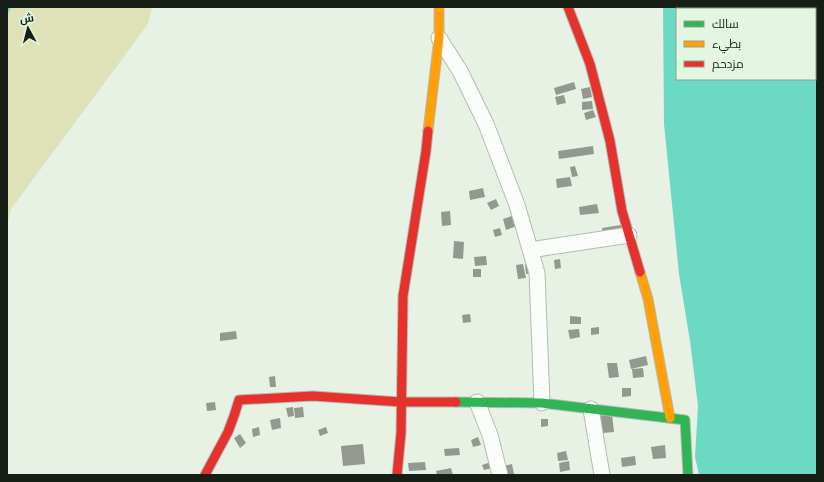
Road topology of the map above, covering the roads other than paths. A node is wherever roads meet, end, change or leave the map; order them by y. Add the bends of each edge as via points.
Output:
1 (439, 7) edge
2 (568, 7) edge
3 (439, 38) junction
4 (629, 235) junction
5 (530, 250) junction
6 (401, 402) junction
7 (477, 402) junction
8 (542, 403) junction
9 (591, 409) junction
10 (670, 418) junction
11 (205, 475) edge
12 (397, 475) edge
13 (500, 475) edge
14 (602, 475) edge
15 (688, 475) edge

1 - 3 street
2 - 4 street via 590,64 610,141 622,211
3 - 5 street via 460,71 486,124 517,206
3 - 6 street via 426,151 403,296
4 - 5 street
4 - 10 street via 648,299
5 - 8 street via 537,273
6 - 7 street
6 - 11 street via 313,396 239,400 223,441
6 - 12 street
7 - 8 street
7 - 13 street via 490,435
8 - 9 street
9 - 10 street
9 - 14 street
10 - 15 street via 685,420

